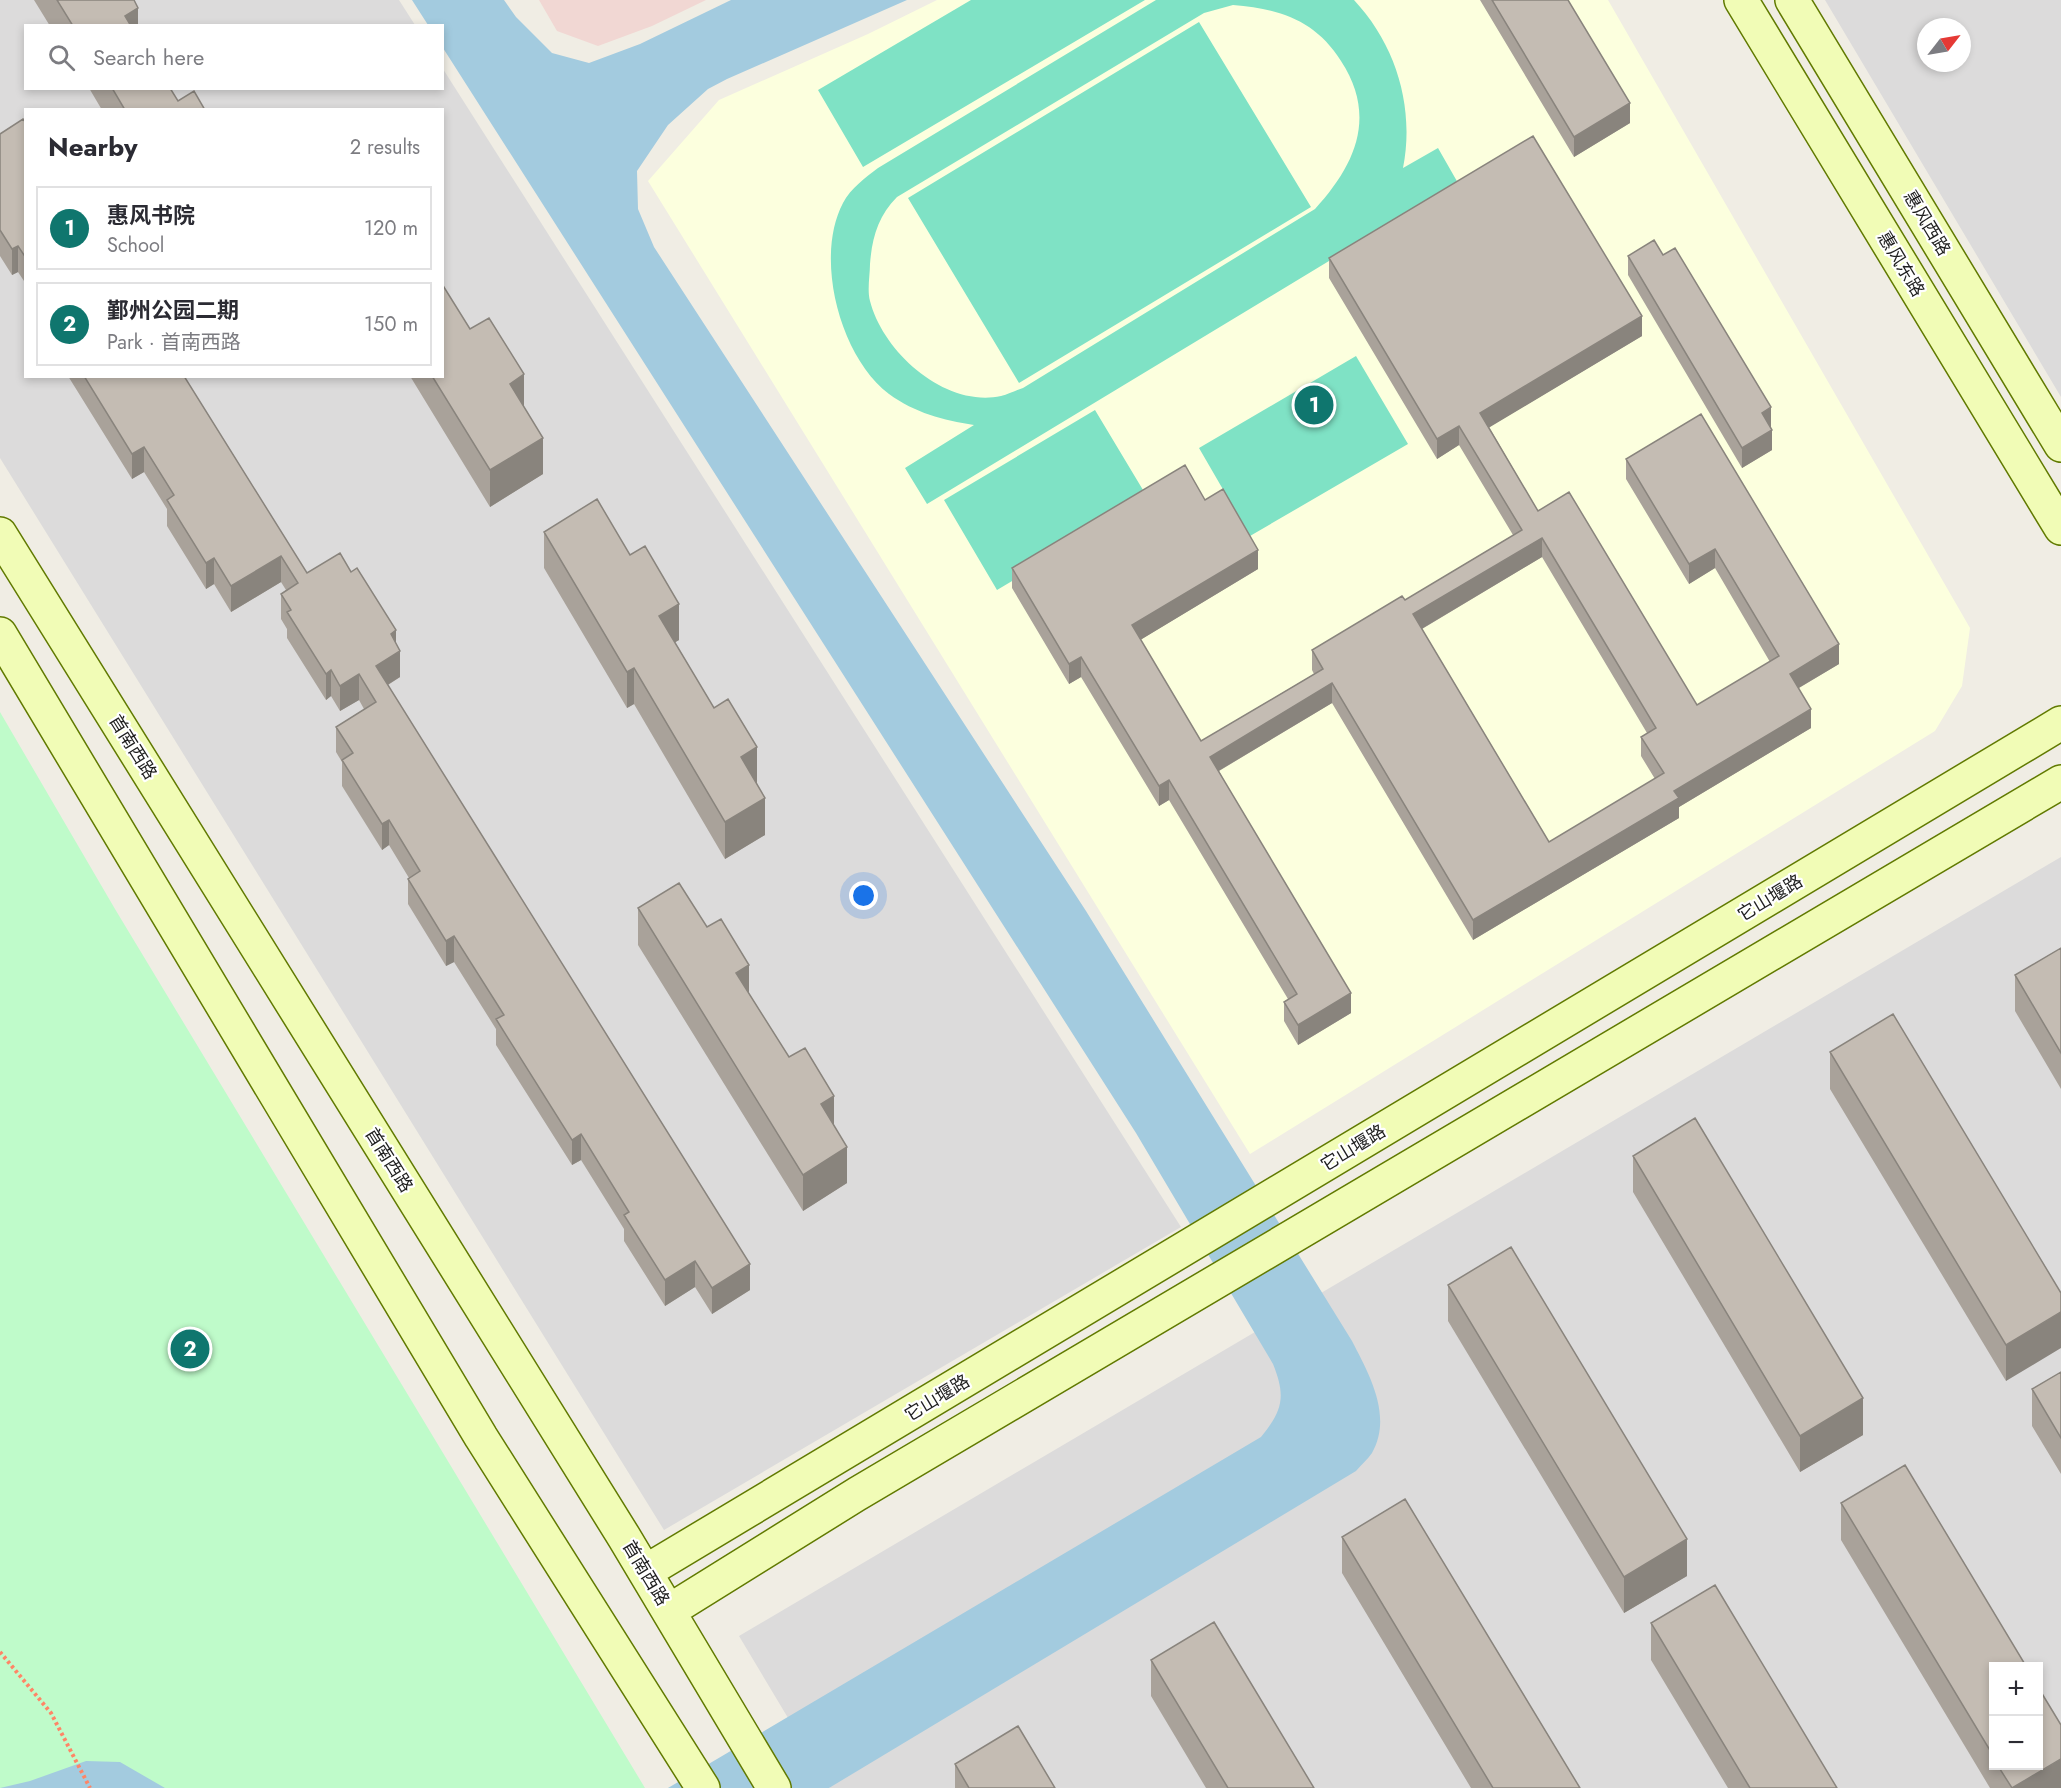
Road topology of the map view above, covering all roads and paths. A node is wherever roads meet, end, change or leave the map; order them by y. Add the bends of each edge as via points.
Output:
1 (1741, 0) edge
2 (1792, 0) edge
3 (2061, 445) edge
4 (2061, 528) edge
5 (0, 534) edge
6 (0, 634) edge
7 (2061, 723) edge
8 (2061, 782) edge
9 (645, 1572) junction
10 (669, 1611) junction
11 (0, 1652) edge
12 (90, 1788) edge
13 (703, 1788) edge
14 (774, 1788) edge

1 - 4 street, 惠风东路
2 - 3 street, 惠风西路
5 - 9 street, 首南西路
6 - 13 street via 481,1437
7 - 9 street, 它山堰路
8 - 10 street via 867,1488
9 - 10 street, 首南西路
10 - 14 street, 首南西路
11 - 12 path via 51,1713

